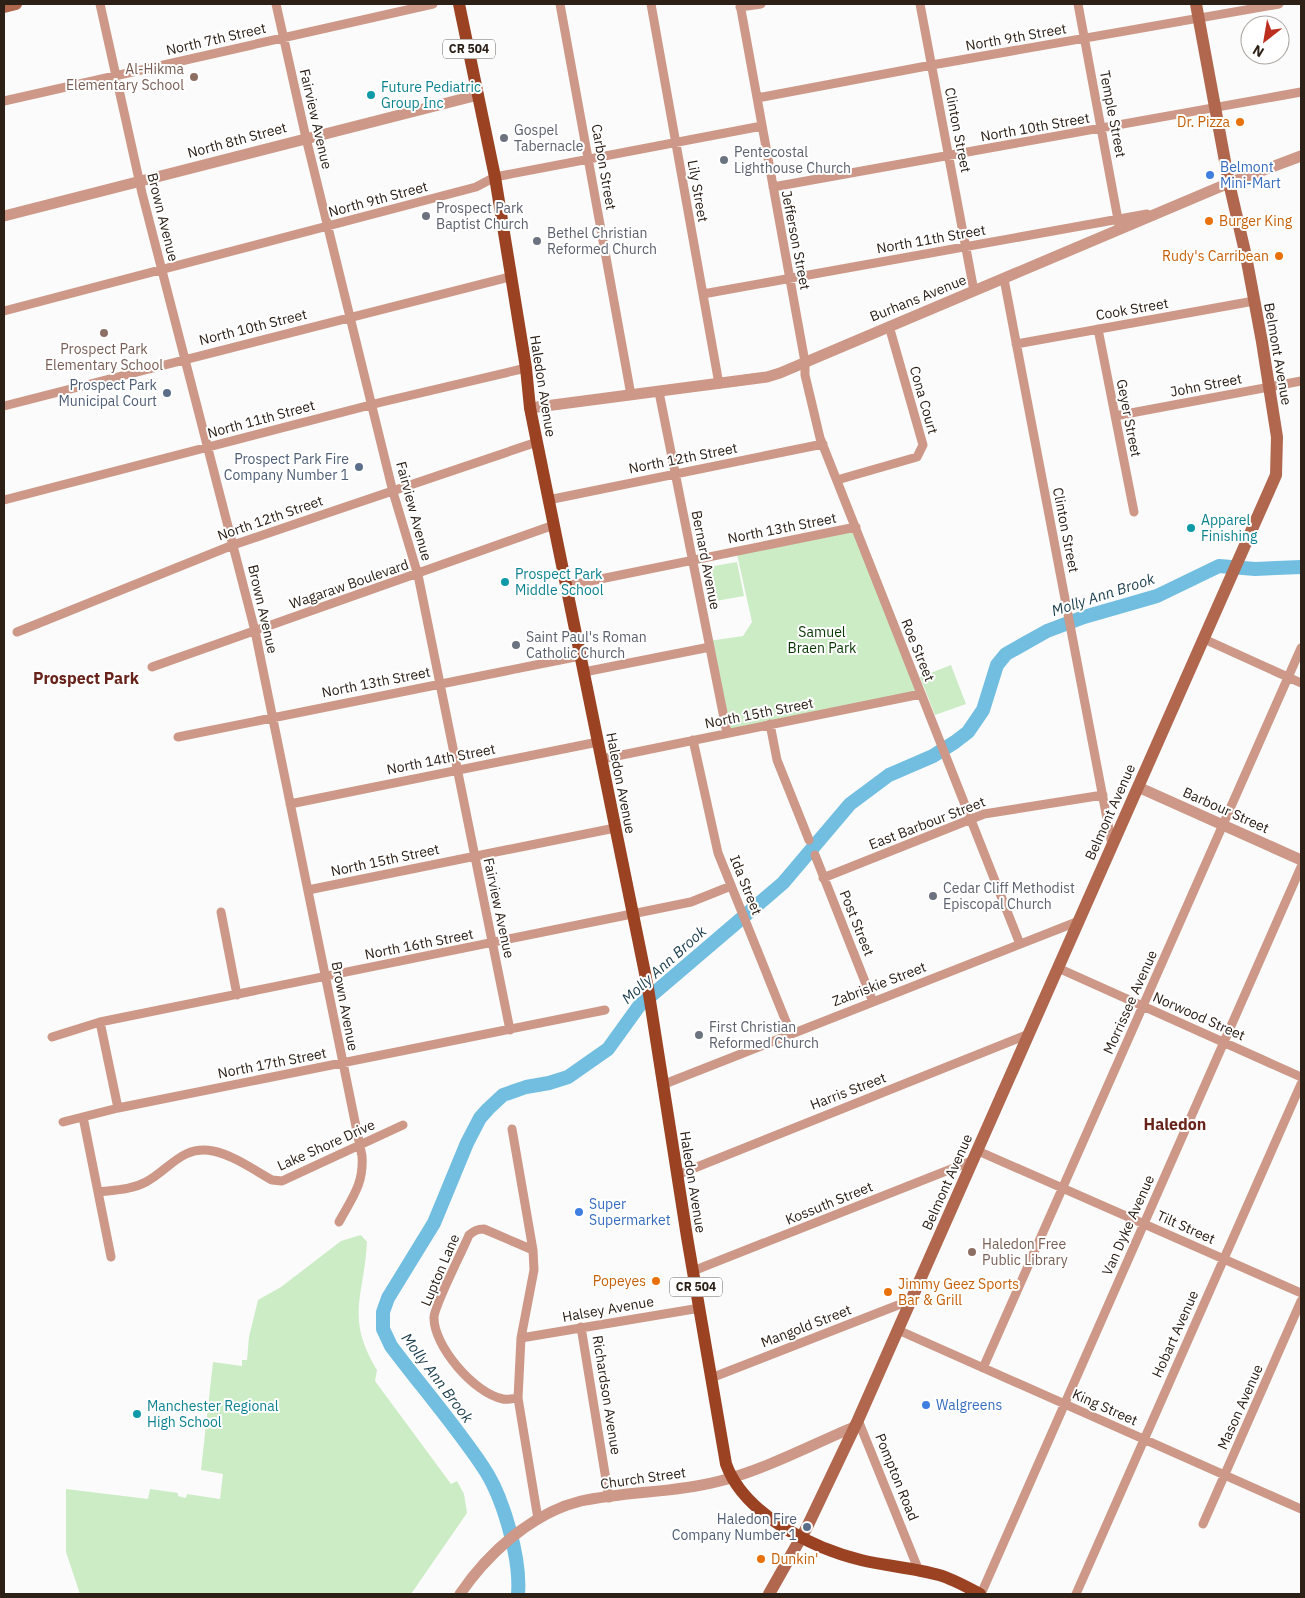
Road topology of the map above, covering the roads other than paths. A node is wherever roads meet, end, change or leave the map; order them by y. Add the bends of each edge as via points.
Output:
1 (16, 4) edge
2 (100, 4) edge
3 (276, 4) edge
4 (434, 4) edge
5 (459, 4) edge
6 (560, 4) edge
7 (651, 4) edge
8 (761, 4) edge
9 (920, 4) edge
10 (1078, 4) edge
11 (1196, 4) edge
12 (1279, 4) edge
13 (740, 6) edge
14 (4, 7) edge
15 (1199, 18) junction
16 (283, 38) junction
17 (1085, 39) junction
18 (932, 65) junction
19 (116, 75) junction
20 (1301, 92) edge
21 (478, 95) junction
22 (757, 98) junction
23 (4, 101) edge
24 (1216, 108) junction
25 (762, 126) junction
26 (1101, 129) junction
27 (306, 138) junction
28 (676, 142) junction
29 (950, 156) junction
30 (1301, 156) edge
31 (589, 158) junction
32 (495, 177) junction
33 (140, 181) junction
34 (1229, 183) junction
35 (773, 187) junction
36 (4, 216) edge
37 (1119, 225) junction
38 (327, 227) junction
39 (966, 247) junction
40 (162, 270) junction
41 (509, 277) junction
42 (790, 278) junction
43 (1004, 279) junction
44 (974, 291) junction
45 (703, 294) junction
46 (1254, 301) junction
47 (4, 311) edge
48 (350, 316) junction
49 (889, 326) junction
50 (1098, 329) junction
51 (1016, 344) junction
52 (185, 359) junction
53 (805, 362) junction
54 (526, 368) junction
55 (1301, 381) edge
56 (719, 384) junction
57 (1269, 387) junction
58 (658, 392) junction
59 (632, 395) junction
60 (373, 404) junction
61 (4, 406) edge
62 (530, 408) junction
63 (1115, 416) junction
64 (537, 442) junction
65 (823, 444) junction
66 (208, 447) junction
67 (675, 474) junction
68 (837, 480) junction
69 (393, 492) junction
70 (4, 500) edge
71 (548, 500) junction
72 (1134, 512) dead end
73 (554, 525) junction
74 (856, 527) junction
75 (233, 544) junction
76 (692, 560) junction
77 (418, 575) junction
78 (566, 586) junction
79 (255, 631) junction
80 (17, 632) dead end
81 (1204, 640) junction
82 (710, 647) junction
83 (1301, 648) edge
84 (580, 656) junction
85 (152, 667) dead end
86 (584, 672) junction
87 (1288, 677) junction
88 (1301, 683) edge
89 (440, 684) junction
90 (921, 694) junction
91 (273, 717) junction
92 (770, 724) junction
93 (727, 733) junction
94 (178, 736) dead end
95 (693, 740) junction
96 (598, 742) junction
97 (602, 759) junction
98 (457, 770) junction
99 (1138, 786) junction
100 (1103, 794) junction
101 (290, 804) junction
102 (972, 820) junction
103 (1223, 825) junction
104 (615, 828) junction
105 (808, 840) dead end
106 (1112, 845) junction
107 (814, 855) dead end
108 (475, 856) junction
109 (1301, 860) edge
110 (1301, 866) edge
111 (824, 878) junction
112 (731, 886) junction
113 (308, 890) junction
114 (221, 912) dead end
115 (633, 914) junction
116 (1079, 921) junction
117 (493, 944) junction
118 (1020, 944) junction
119 (1058, 968) junction
120 (325, 976) junction
121 (237, 995) junction
122 (873, 1002) junction
123 (1144, 1006) junction
124 (604, 1010) dead end
125 (100, 1022) junction
126 (510, 1030) junction
127 (791, 1034) junction
128 (1029, 1034) junction
129 (52, 1037) dead end
130 (1223, 1042) junction
131 (343, 1063) junction
132 (1301, 1077) edge
133 (1301, 1084) edge
134 (662, 1085) junction
135 (118, 1108) junction
136 (84, 1117) junction
137 (63, 1122) dead end
138 (403, 1125) dead end
139 (512, 1129) dead end
140 (360, 1145) junction
141 (976, 1155) junction
142 (677, 1175) junction
143 (1062, 1188) junction
144 (98, 1192) junction
145 (338, 1222) dead end
146 (1143, 1223) junction
147 (533, 1250) junction
148 (110, 1257) dead end
149 (1224, 1259) junction
150 (693, 1271) junction
151 (1301, 1293) edge
152 (911, 1300) junction
153 (1301, 1300) edge
154 (700, 1308) junction
155 (582, 1327) junction
156 (898, 1330) junction
157 (521, 1338) junction
158 (983, 1368) junction
159 (711, 1378) junction
160 (518, 1398) junction
161 (1064, 1404) junction
162 (856, 1424) junction
163 (1144, 1439) junction
164 (1225, 1475) junction
165 (732, 1477) junction
166 (609, 1498) junction
167 (1301, 1509) edge
168 (538, 1519) junction
169 (1203, 1524) dead end
170 (802, 1537) junction
171 (919, 1571) junction
172 (460, 1594) edge
173 (769, 1594) edge
174 (981, 1594) edge
175 (1076, 1594) edge

1 - 14 main road
2 - 19 street, Brown Avenue
3 - 16 street, Fairview Avenue
4 - 16 street, North 7th Street
5 - 21 main road, Haledon Avenue / CR 504
6 - 31 street, Carbon Street
7 - 28 street, Lily Street
8 - 13 street
9 - 18 street, Clinton Street
10 - 17 street, Temple Street
11 - 15 main road, Belmont Avenue
12 - 15 street, North 9th Street
13 - 22 street, Jefferson Street
15 - 17 street, North 9th Street
15 - 24 main road, Belmont Avenue
16 - 19 street, North 7th Street
16 - 27 street, Fairview Avenue
17 - 18 street, North 9th Street
17 - 26 street, Temple Street
18 - 22 street, North 9th Street
18 - 29 street, Clinton Street
19 - 23 street, North 7th Street
19 - 33 street, Brown Avenue
20 - 24 street, North 10th Street
21 - 27 street, North 8th Street
21 - 32 main road, Haledon Avenue / CR 504
22 - 25 street, Jefferson Street
24 - 26 street, North 10th Street
24 - 34 main road, Belmont Avenue
25 - 28 street, North 9th Street
25 - 35 street, Jefferson Street
26 - 29 street, North 10th Street
26 - 37 street, Temple Street
27 - 33 street, North 8th Street
27 - 38 street, Fairview Avenue
28 - 31 street, North 9th Street
28 - 45 street, Lily Street
29 - 35 street, North 10th Street
29 - 39 street, Clinton Street
30 - 34 street, Burhans Avenue
31 - 32 street, North 9th Street
31 - 59 street, Carbon Street
32 - 38 street, North 9th Street via 476,187
32 - 41 main road, Haledon Avenue / CR 504
33 - 36 street, North 8th Street
33 - 40 street, Brown Avenue
34 - 37 street, Burhans Avenue via 1164,211
34 - 46 main road, Belmont Avenue
35 - 42 street, Jefferson Street
37 - 39 street, North 11th Street
37 - 43 street, Burhans Avenue
38 - 40 street, North 9th Street
38 - 48 street, Fairview Avenue
39 - 42 street, North 11th Street
39 - 44 street, Clinton Street
40 - 47 street, North 9th Street
40 - 52 street, Brown Avenue
41 - 48 street, North 10th Street
41 - 54 main road, Haledon Avenue / CR 504
42 - 45 street, North 11th Street
42 - 53 street, Jefferson Street
43 - 44 street, Burhans Avenue
43 - 51 street, Clinton Street
44 - 49 street, Burhans Avenue
45 - 56 street, Lily Street
46 - 50 street, Cook Street
46 - 57 main road, Belmont Avenue
48 - 52 street, North 10th Street
48 - 60 street, Fairview Avenue
49 - 53 street, Burhans Avenue
49 - 68 street, Cona Court via 922,450 917,457
50 - 51 street, Cook Street
50 - 63 street, Geyer Street
51 - 100 street, Clinton Street
52 - 61 street, North 10th Street
52 - 66 street, Brown Avenue
53 - 56 street, Burhans Avenue via 767,377
53 - 65 street, Roe Street via 805,375
54 - 60 street, North 11th Street
54 - 62 main road, Haledon Avenue / CR 504
55 - 57 street, John Street
56 - 58 street, Burhans Avenue
57 - 63 street, John Street
57 - 81 main road, Belmont Avenue via 1277,437 1276,475
58 - 59 street, Burhans Avenue
58 - 67 street, Bernard Avenue
59 - 62 street, Burhans Avenue
60 - 66 street, North 11th Street
60 - 69 street, Fairview Avenue
62 - 64 main road, Haledon Avenue / CR 504
63 - 72 street, Geyer Street
64 - 69 street, North 12th Street
64 - 71 main road, Haledon Avenue / CR 504
65 - 67 street, North 12th Street
65 - 68 street, Roe Street
66 - 70 street, North 11th Street
66 - 75 street, Brown Avenue
67 - 71 street, North 12th Street
67 - 76 street, Bernard Avenue
68 - 74 street, Roe Street
69 - 75 street, North 12th Street
69 - 77 street, Fairview Avenue
71 - 73 main road, Haledon Avenue / CR 504
73 - 77 street, Wagaraw Boulevard
73 - 78 main road, Haledon Avenue / CR 504
74 - 76 street, North 13th Street
74 - 90 street, Roe Street
75 - 79 street, Brown Avenue
75 - 80 street, North 12th Street
76 - 78 street, North 13th Street
76 - 82 street, Bernard Avenue
77 - 79 street, Wagaraw Boulevard
77 - 89 street, Fairview Avenue
78 - 84 main road, Haledon Avenue / CR 504
79 - 85 street, Wagaraw Boulevard
79 - 91 street, Brown Avenue
81 - 87 street
81 - 99 main road, Belmont Avenue
82 - 86 street
82 - 93 street, Bernard Avenue
83 - 87 street, Morrissee Avenue
84 - 86 main road, Haledon Avenue / CR 504
84 - 89 street, North 13th Street
86 - 96 main road, Haledon Avenue / CR 504
87 - 88 street
87 - 103 street, Morrissee Avenue
89 - 91 street, North 13th Street
89 - 98 street, Fairview Avenue
90 - 92 street, North 15th Street
90 - 102 street, Roe Street
91 - 94 street, North 13th Street
91 - 101 street, Brown Avenue
92 - 93 street, North 15th Street
92 - 105 street via 777,760
93 - 95 street, North 15th Street
95 - 97 street, North 15th Street
95 - 112 street, Ida Street via 714,840
96 - 97 main road, Haledon Avenue / CR 504
96 - 98 street, North 14th Street
97 - 104 main road, Haledon Avenue / CR 504
98 - 101 street, North 14th Street
98 - 108 street, Fairview Avenue
99 - 103 street, Barbour Street
99 - 106 main road, Belmont Avenue
100 - 102 street, East Barbour Street via 984,814
100 - 106 street, Clinton Street
101 - 113 street, Brown Avenue
102 - 111 street, East Barbour Street
102 - 118 street, Roe Street
103 - 109 street, Barbour Street
103 - 123 street, Morrissee Avenue
104 - 108 street, North 15th Street
104 - 115 main road, Haledon Avenue / CR 504
106 - 116 main road, Belmont Avenue
107 - 111 street, Post Street
108 - 113 street, North 15th Street
108 - 117 street, Fairview Avenue
110 - 130 street, Van Dyke Avenue
111 - 122 street, Post Street
112 - 115 street, North 16th Street via 691,902
112 - 127 street, Ida Street
113 - 120 street, Brown Avenue
114 - 121 street
115 - 117 street, North 16th Street
115 - 134 main road, Haledon Avenue / CR 504
116 - 118 street, Zabriskie Street
116 - 119 main road, Belmont Avenue
117 - 120 street, North 16th Street
117 - 126 street, Fairview Avenue
118 - 122 street, Zabriskie Street
119 - 123 street, Norwood Street
119 - 128 main road, Belmont Avenue
120 - 121 street, North 16th Street
120 - 131 street, Brown Avenue
121 - 125 street, North 16th Street
122 - 127 street, Zabriskie Street
123 - 130 street, Norwood Street
123 - 143 street, Morrissee Avenue
124 - 126 street, North 17th Street
125 - 129 street, North 16th Street
125 - 135 street
126 - 131 street, North 17th Street
127 - 134 street, Zabriskie Street
128 - 141 main road, Belmont Avenue
128 - 142 street, Harris Street
130 - 132 street, Norwood Street
130 - 146 street, Van Dyke Avenue
131 - 135 street, North 17th Street
131 - 140 street, Brown Avenue
133 - 149 street, Hobart Avenue
134 - 142 main road, Haledon Avenue / CR 504
135 - 136 street, North 17th Street
136 - 137 street, North 17th Street
136 - 144 street
138 - 140 street, Lake Shore Drive
139 - 147 street
140 - 144 street, Lake Shore Drive via 276,1181 214,1151 190,1152 146,1182
140 - 145 street, Brown Avenue via 363,1174
141 - 143 street, Tilt Street
141 - 150 street, Kossuth Street
141 - 152 main road, Belmont Avenue
142 - 150 main road, Haledon Avenue / CR 504
143 - 146 street, Tilt Street
143 - 158 street, Morrissee Avenue
144 - 148 street
146 - 149 street, Tilt Street
146 - 161 street, Van Dyke Avenue
147 - 157 street via 534,1270
147 - 160 street, Lupton Lane via 484,1229 468,1235 434,1315 442,1347 461,1370 497,1397
149 - 151 street, Tilt Street
149 - 163 street, Hobart Avenue
150 - 154 main road, Haledon Avenue / CR 504
152 - 156 main road, Belmont Avenue
152 - 159 street, Mangold Street
153 - 164 street, Mason Avenue
154 - 155 street, Halsey Avenue
154 - 159 main road, Haledon Avenue / CR 504
155 - 157 street, Halsey Avenue
155 - 166 street, Richardson Avenue
156 - 158 street, King Street
156 - 162 main road, Belmont Avenue
157 - 160 street
158 - 161 street, King Street
159 - 165 main road, Haledon Avenue / CR 504 via 726,1464
160 - 168 street
161 - 163 street, King Street
161 - 174 street, Van Dyke Avenue
162 - 165 street, Church Street
162 - 170 main road, Belmont Avenue
162 - 171 street, Pompton Road
163 - 164 street, King Street
163 - 175 street, Hobart Avenue
164 - 167 street, King Street
164 - 169 street, Mason Avenue
165 - 166 street, Church Street via 704,1485
165 - 170 main road, Haledon Avenue / CR 504 via 764,1513
166 - 168 street, Church Street via 580,1502
168 - 172 street, Church Street via 499,1548
170 - 171 main road, CR 504 via 849,1557
170 - 173 main road, Belmont Avenue
171 - 174 main road, CR 504 via 948,1578

